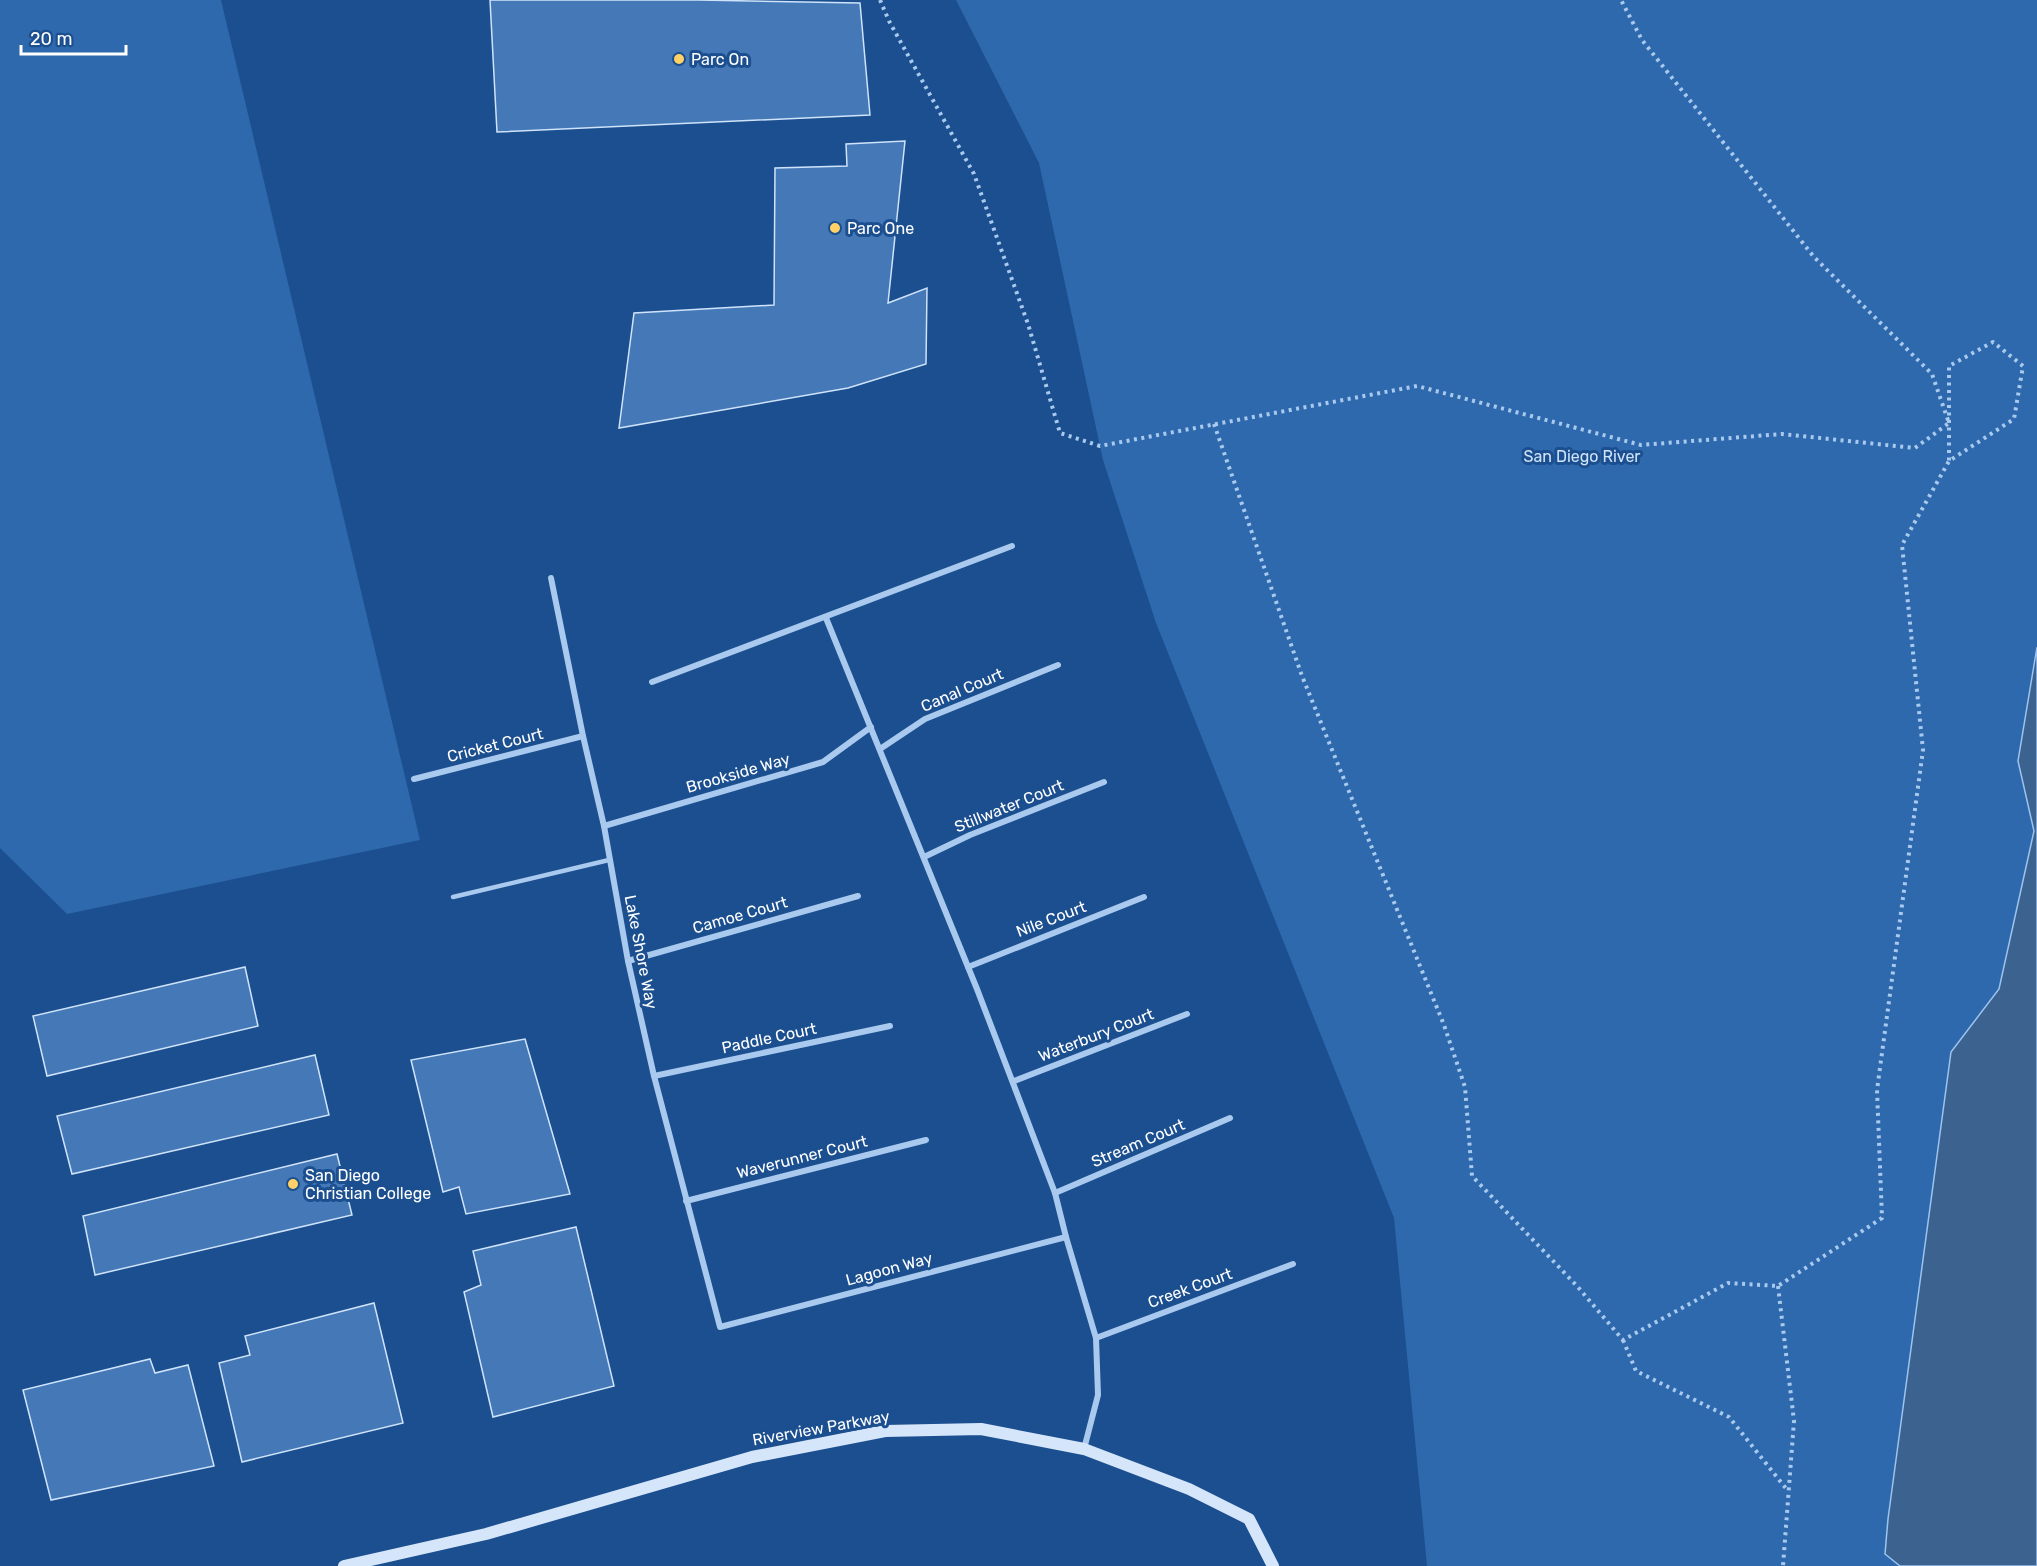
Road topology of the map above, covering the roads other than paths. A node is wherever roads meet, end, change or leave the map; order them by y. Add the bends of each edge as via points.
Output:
1 (1012, 546) dead end
2 (551, 578) dead end
3 (826, 618) junction
4 (1058, 665) dead end
5 (652, 682) dead end
6 (871, 727) junction
7 (583, 736) junction
8 (880, 748) junction
9 (414, 779) dead end
10 (1104, 782) dead end
11 (604, 826) junction
12 (924, 857) junction
13 (609, 860) junction
14 (858, 896) dead end
15 (453, 897) dead end
16 (1144, 897) dead end
17 (628, 961) junction
18 (968, 967) junction
19 (1187, 1014) dead end
20 (890, 1026) dead end
21 (654, 1076) junction
22 (1014, 1081) junction
23 (1230, 1118) dead end
24 (926, 1140) dead end
25 (1055, 1193) junction
26 (686, 1201) junction
27 (1066, 1237) junction
28 (1293, 1264) dead end
29 (720, 1328) joint
30 (1096, 1338) junction
31 (1084, 1449) junction
32 (344, 1566) edge
33 (1273, 1566) edge

1 - 3 street
2 - 7 street, Lake Shore Way
3 - 5 street
3 - 6 street
4 - 8 street, Canal Court via 925,718
6 - 8 street
6 - 11 street, Brookside Way via 823,762
7 - 9 street, Cricket Court
7 - 11 street, Lake Shore Way
8 - 12 street
10 - 12 street, Stillwater Court
11 - 13 street, Lake Shore Way
12 - 18 street
13 - 15 lane
13 - 17 street, Lake Shore Way
14 - 17 street, Camoe Court
16 - 18 street, Nile Court
17 - 21 street, Lake Shore Way
18 - 22 street
19 - 22 street, Waterbury Court
20 - 21 street, Paddle Court
21 - 26 street, Lake Shore Way
22 - 25 street
23 - 25 street, Stream Court
24 - 26 street, Waverunner Court
25 - 27 street
26 - 29 street, Lake Shore Way
27 - 29 street, Lagoon Way
27 - 30 street
28 - 30 street, Creek Court
30 - 31 street via 1098,1395
31 - 32 street, Riverview Parkway via 981,1430 885,1431 752,1457 486,1534
31 - 33 street, Riverview Parkway via 1189,1489 1249,1519

